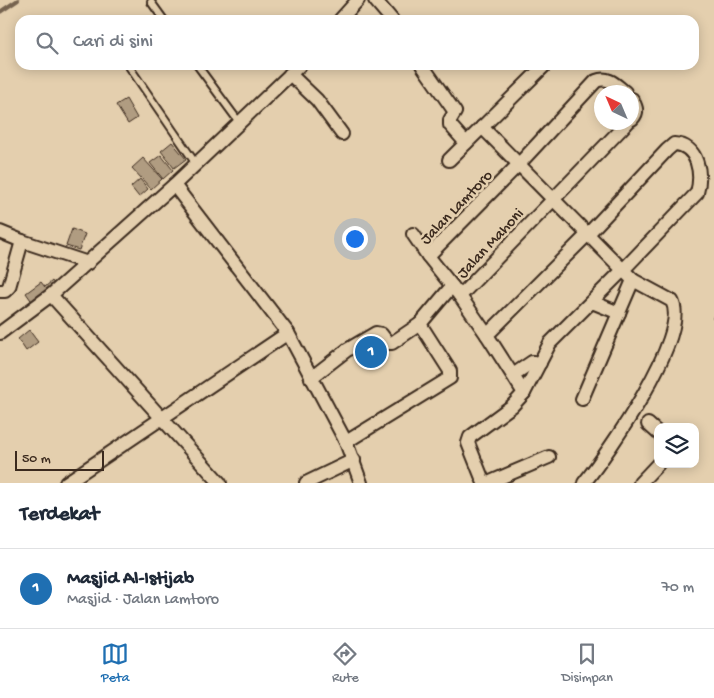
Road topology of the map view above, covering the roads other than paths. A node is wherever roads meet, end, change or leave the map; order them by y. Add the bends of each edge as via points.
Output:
1 (358, 0) edge
2 (375, 0) edge
3 (151, 2) dead end
4 (160, 15) edge
5 (344, 15) edge
6 (388, 15) edge
7 (131, 70) edge
8 (201, 70) edge
9 (294, 70) edge
10 (296, 70) edge
11 (426, 70) edge
12 (540, 70) edge
13 (617, 85) edge
14 (239, 122) junction
15 (482, 127) junction
16 (620, 130) edge
17 (342, 134) dead end
18 (466, 143) junction
19 (449, 160) dead end
20 (520, 163) junction
21 (196, 164) junction
22 (174, 185) junction
23 (553, 198) junction
24 (0, 232) edge
25 (413, 234) dead end
26 (588, 234) junction
27 (22, 241) junction
28 (428, 256) junction
29 (88, 263) junction
30 (623, 270) junction
31 (633, 280) junction
32 (452, 286) junction
33 (0, 291) edge
34 (50, 295) junction
35 (460, 296) junction
36 (592, 302) junction
37 (619, 312) junction
38 (420, 324) junction
39 (0, 333) edge
40 (288, 333) junction
41 (487, 335) junction
42 (540, 363) junction
43 (513, 375) junction
44 (311, 378) junction
45 (524, 393) junction
46 (582, 399) dead end
47 (161, 418) junction
48 (346, 442) junction
49 (549, 457) dead end
50 (354, 460) junction
51 (654, 468) edge
52 (66, 483) edge
53 (220, 483) edge
54 (306, 483) edge
55 (361, 483) edge
56 (484, 483) edge
57 (488, 483) edge
58 (584, 483) edge
59 (640, 483) edge

1 - 5 street
2 - 6 street
3 - 4 lane
7 - 21 lane
8 - 14 lane
9 - 14 street
10 - 17 street
11 - 18 street via 455,112 450,125
12 - 15 street
13 - 20 street, Jalan Lamtoro via 602,79 589,88
14 - 21 street
15 - 18 street
15 - 20 street
16 - 23 street, Jalan Mahoni
18 - 19 street
20 - 23 street
20 - 28 street, Jalan Lamtoro
21 - 22 street
22 - 29 street
22 - 40 street
23 - 26 street
23 - 35 street, Jalan Mahoni
24 - 27 street
25 - 28 street
26 - 30 street
26 - 30 street via 674,144 686,147 692,153 699,172 697,194
26 - 41 street
27 - 29 street
27 - 33 street via 9,287
28 - 32 street, Jalan Lamtoro
29 - 34 street
30 - 31 street
30 - 36 street
31 - 37 street
31 - 58 street via 672,301 675,315 652,381
32 - 35 street, Jalan Lamtoro
32 - 38 street
34 - 39 street
34 - 47 street
35 - 41 street, Jalan Mahoni
36 - 37 street
36 - 42 street via 550,343
37 - 46 street
38 - 44 street via 390,343 376,333 347,350
38 - 48 street via 450,371 450,378
40 - 44 street
40 - 47 street
41 - 43 street, Jalan Mahoni
42 - 43 street via 532,362
42 - 45 street
43 - 45 street, Jalan Mahoni
44 - 48 street
45 - 56 street via 470,437 468,443
47 - 52 street
47 - 53 street
48 - 50 street
49 - 57 street
50 - 54 street
50 - 55 street
51 - 59 street

